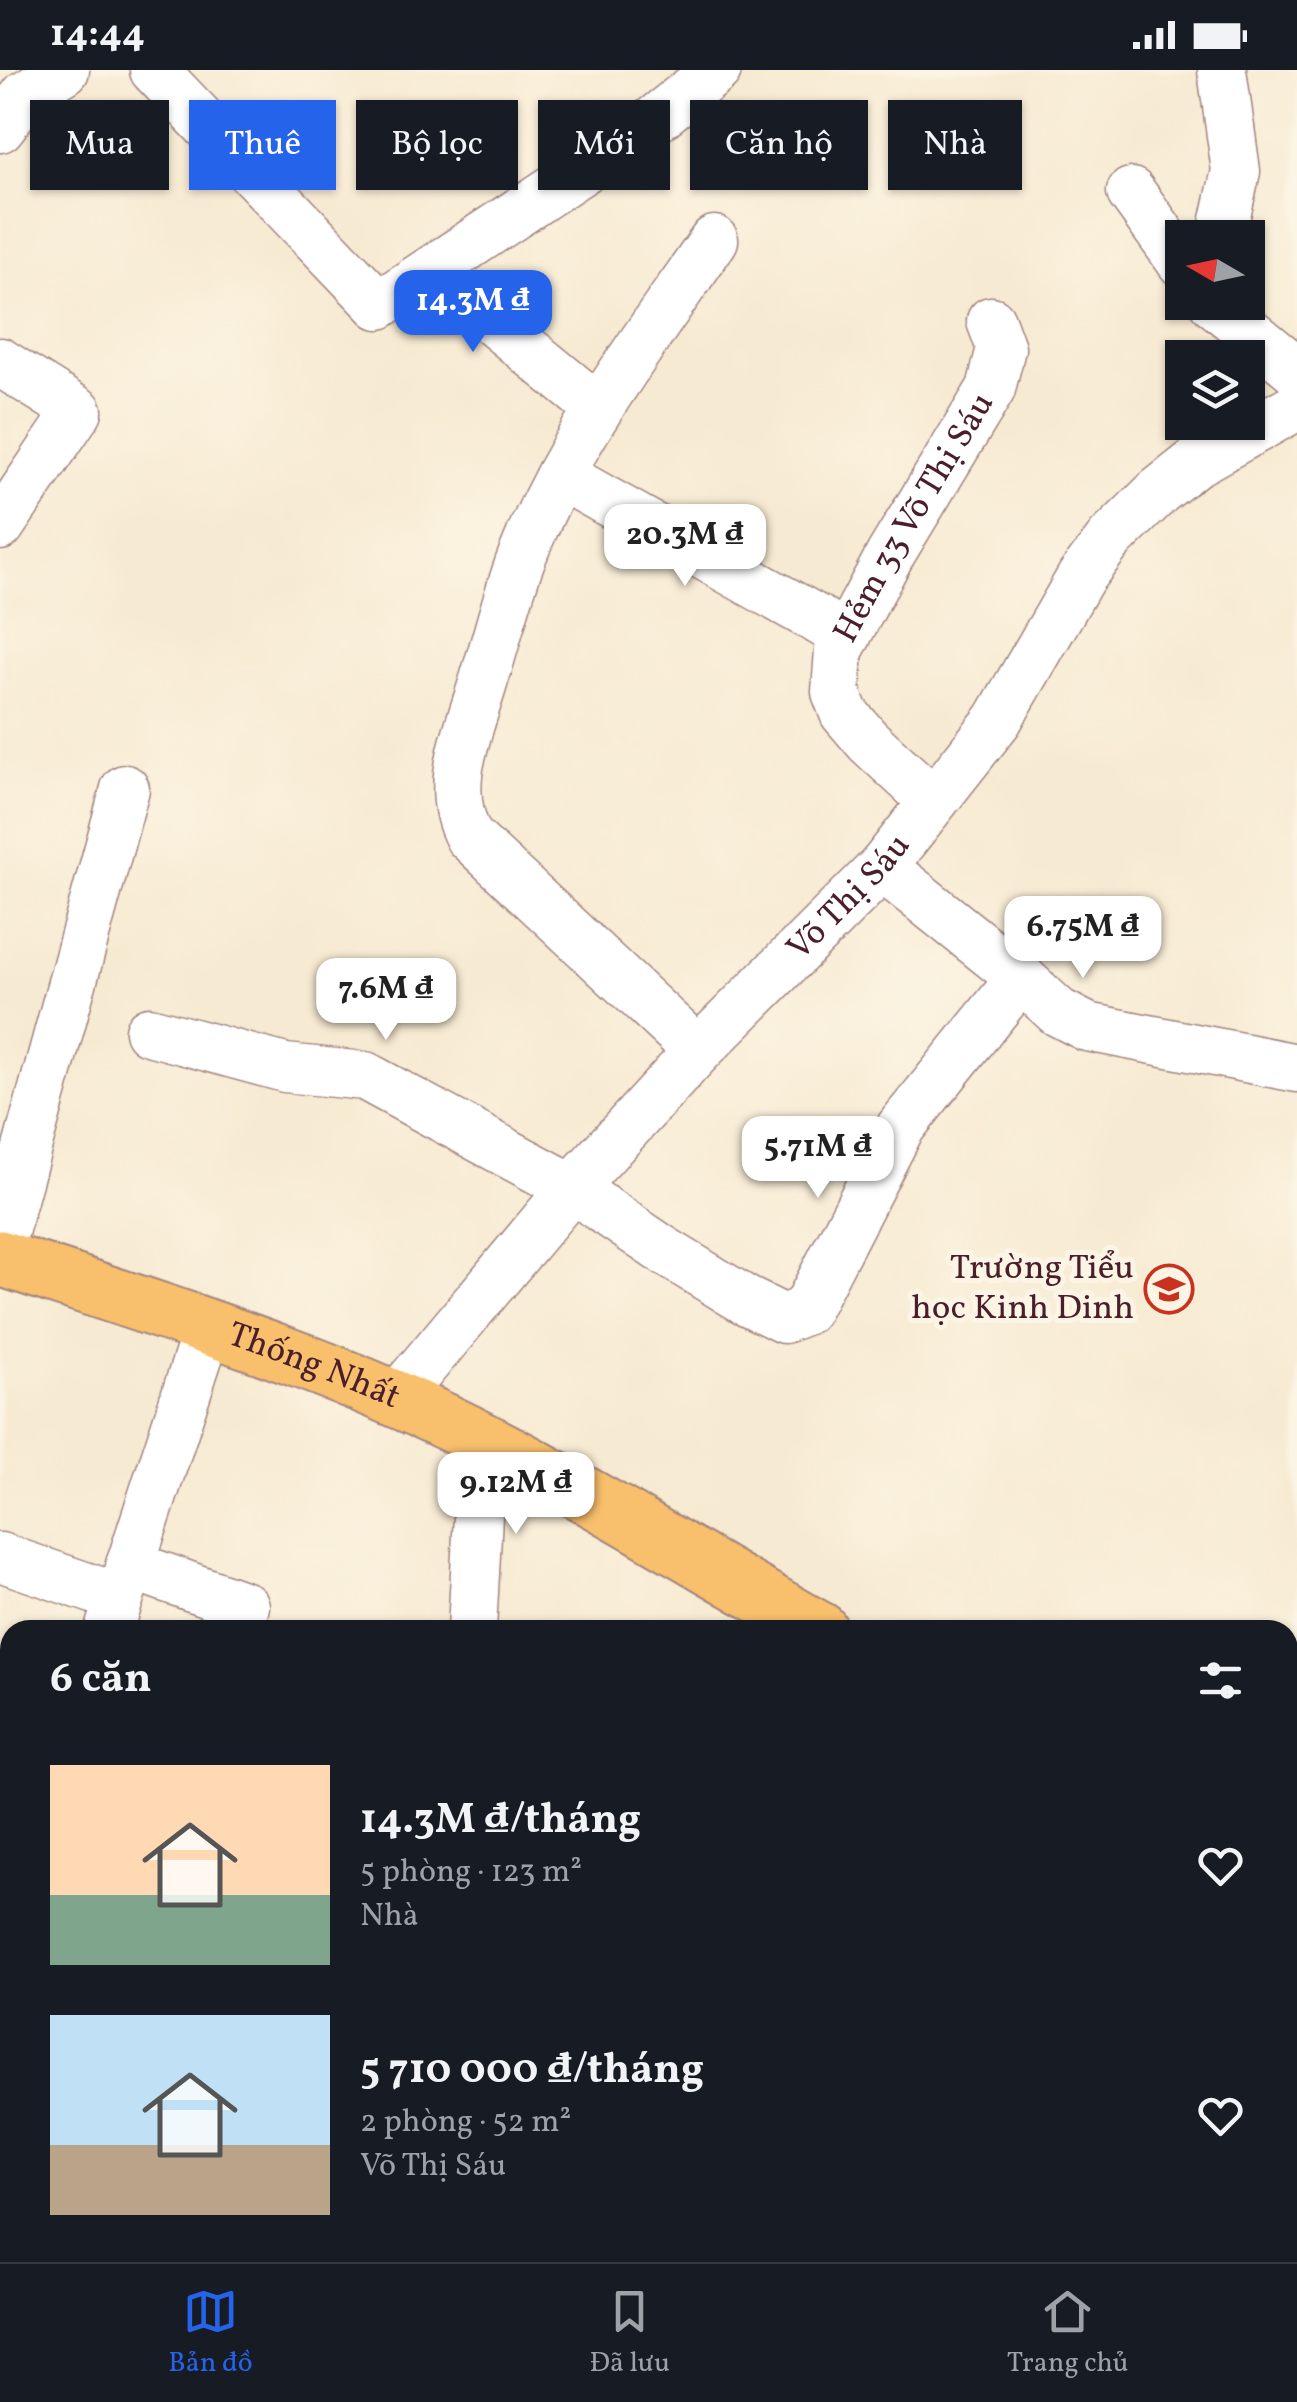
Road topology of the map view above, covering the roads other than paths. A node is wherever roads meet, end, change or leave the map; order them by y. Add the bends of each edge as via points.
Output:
1 (65, 70) edge
2 (154, 70) edge
3 (717, 70) edge
4 (1222, 70) edge
5 (0, 128) edge
6 (1132, 192) dead end
7 (1225, 220) edge
8 (714, 240) dead end
9 (1165, 240) edge
10 (432, 271) junction
11 (1234, 320) edge
12 (990, 321) dead end
13 (0, 362) edge
14 (1297, 372) edge
15 (581, 394) junction
16 (1297, 406) edge
17 (560, 475) junction
18 (0, 526) edge
19 (847, 636) junction
20 (125, 789) dead end
21 (933, 802) junction
22 (882, 867) junction
23 (1021, 978) junction
24 (150, 1030) dead end
25 (698, 1051) junction
26 (1297, 1068) edge
27 (572, 1188) junction
28 (0, 1247) edge
29 (0, 1258) edge
30 (208, 1327) junction
31 (396, 1400) junction
32 (482, 1440) junction
33 (0, 1556) edge
34 (120, 1598) edge
35 (758, 1614) edge
36 (242, 1620) edge
37 (473, 1620) edge

1 - 5 street via 26,94
2 - 10 street via 379,306
3 - 10 street via 638,133
4 - 7 street via 1236,172
6 - 9 street
8 - 15 street
10 - 15 street
11 - 14 street
12 - 19 street, Hẻm 33 Võ Thị Sáu via 1002,348 991,389
13 - 18 street via 78,411
15 - 17 street
16 - 21 street, Võ Thị Sáu via 1192,464 1110,539 1081,576 998,720
17 - 19 street
17 - 25 street via 521,560 465,743 455,794 460,820 469,837
19 - 21 street, Hẻm 33 Võ Thị Sáu via 839,650 836,692 844,713
20 - 28 street
21 - 22 street, Võ Thị Sáu
22 - 23 street
22 - 25 street, Võ Thị Sáu
23 - 26 street via 1058,1012 1087,1027
23 - 27 street via 900,1128 806,1310 784,1318 745,1300
24 - 27 street via 285,1068 365,1076
25 - 27 street, Võ Thị Sáu
27 - 31 street, Võ Thị Sáu
29 - 30 main road, Thống Nhất
30 - 31 main road, Thống Nhất
30 - 34 street
31 - 32 main road, Thống Nhất
32 - 35 main road, Thống Nhất
32 - 37 street
33 - 34 street
34 - 36 street via 245,1606

